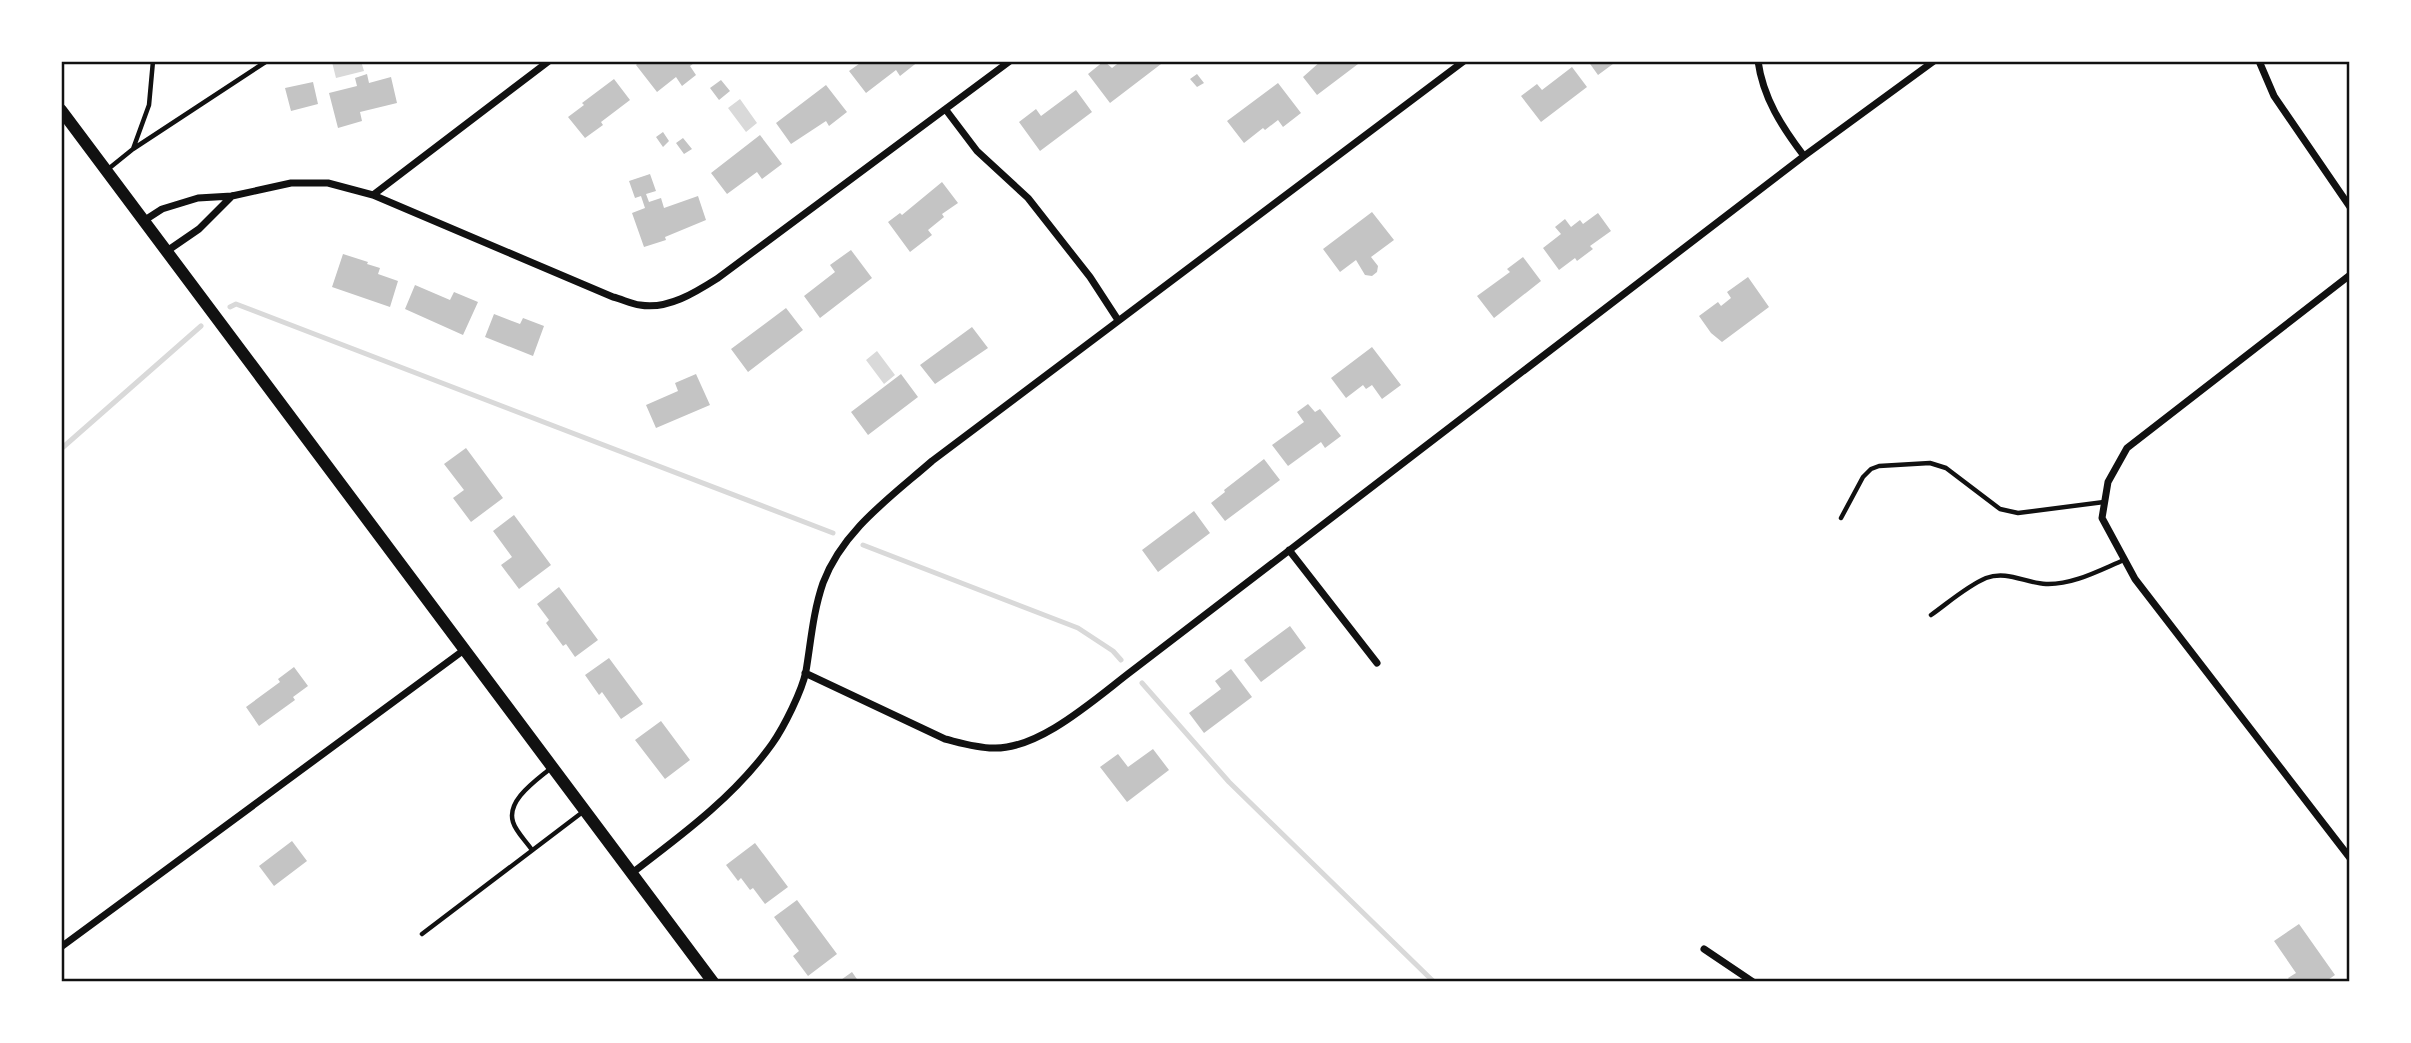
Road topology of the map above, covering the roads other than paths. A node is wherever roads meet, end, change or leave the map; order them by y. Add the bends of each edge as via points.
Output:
1 (153, 61) edge
2 (267, 61) edge
3 (549, 61) edge
4 (1010, 61) edge
5 (1464, 61) edge
6 (1758, 61) edge
7 (1934, 61) edge
8 (2259, 61) edge
9 (61, 110) edge
10 (946, 110) junction
11 (133, 149) junction
12 (1804, 156) junction
13 (106, 170) junction
14 (373, 195) junction
15 (232, 196) junction
16 (2350, 207) edge
17 (145, 220) junction
18 (167, 251) junction
19 (2350, 275) edge
20 (1118, 320) junction
21 (2105, 502) junction
22 (1841, 518) dead end
23 (1289, 551) junction
24 (2124, 560) junction
25 (1931, 615) dead end
26 (464, 650) junction
27 (1377, 663) dead end
28 (805, 673) junction
29 (552, 768) junction
30 (584, 810) junction
31 (2347, 846) edge
32 (532, 850) junction
33 (2350, 858) edge
34 (632, 873) junction
35 (422, 934) dead end
36 (61, 947) edge
37 (1704, 949) dead end
38 (713, 982) edge
39 (1752, 982) edge

1 - 11 lane via 149,105
2 - 11 lane
3 - 14 street
4 - 10 street
5 - 20 street
6 - 12 street via 1770,102
7 - 12 street
8 - 16 street via 2274,96
9 - 13 street
10 - 14 street via 718,278 691,296 667,303 642,306 613,297
10 - 20 street via 977,151 1028,198
11 - 13 lane
12 - 23 street
13 - 17 street
14 - 15 street via 312,181
15 - 17 street via 179,203
15 - 18 street via 199,229
17 - 18 street
18 - 26 street
19 - 21 street via 2127,448 2108,482
20 - 28 street via 932,461 860,525 840,549 824,582
21 - 22 lane via 2018,513 2000,509 1946,468 1930,463 1879,466 1863,477
21 - 24 street via 2102,518
23 - 27 street
23 - 28 street via 1057,726 1027,741 996,748 945,739
24 - 25 lane via 2067,582 2045,584 2009,576 1984,579
24 - 31 street via 2134,579
26 - 29 street
26 - 36 street
28 - 34 street via 773,743 723,800
29 - 30 street
29 - 32 lane via 525,791 513,810 514,825
30 - 32 lane
30 - 34 street
31 - 33 street
32 - 35 lane
34 - 38 street
37 - 39 street

